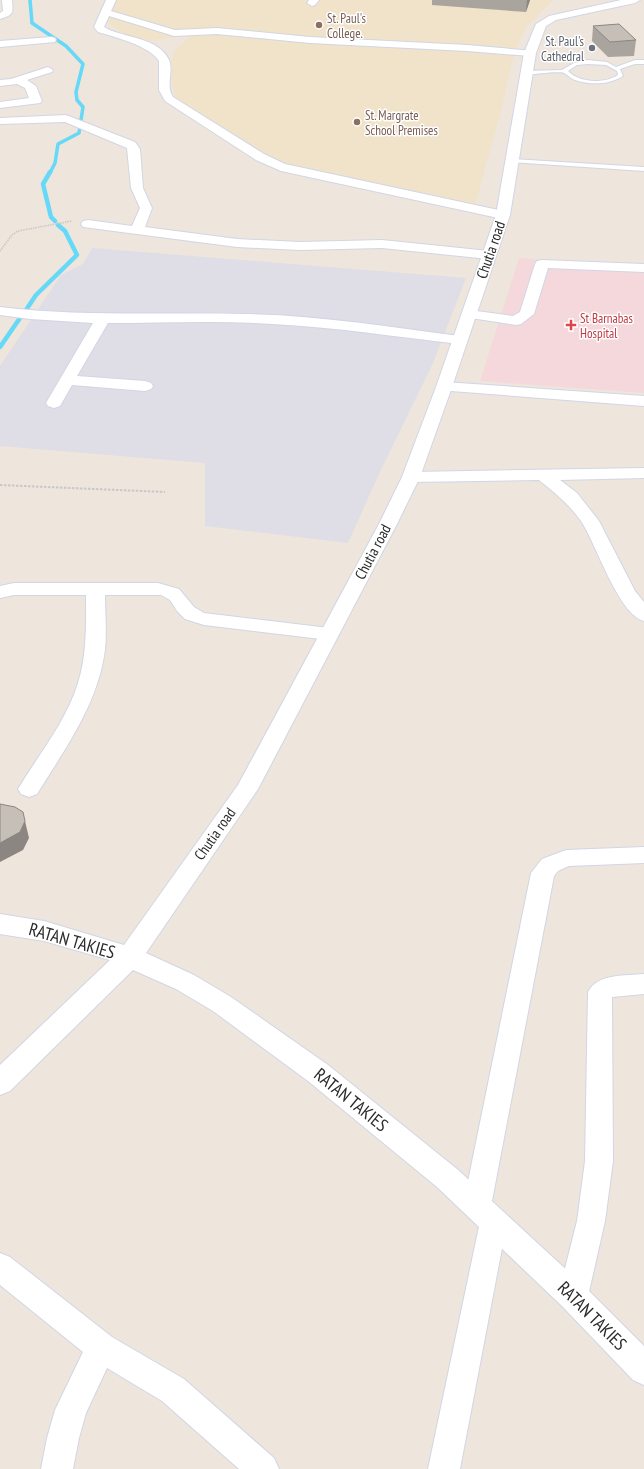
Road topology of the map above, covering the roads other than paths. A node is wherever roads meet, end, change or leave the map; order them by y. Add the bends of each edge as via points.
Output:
1 (111, 0) edge
2 (635, 0) edge
3 (5, 1) edge
4 (105, 12) junction
5 (0, 16) edge
6 (51, 40) dead end
7 (0, 44) edge
8 (530, 53) junction
9 (644, 62) edge
10 (617, 68) junction
11 (48, 70) dead end
12 (565, 71) junction
13 (526, 73) junction
14 (0, 75) edge
15 (18, 76) junction
16 (0, 83) edge
17 (0, 105) edge
18 (0, 121) edge
19 (512, 160) junction
20 (644, 169) edge
21 (503, 215) junction
22 (88, 224) road end
23 (138, 231) junction
24 (489, 255) junction
25 (644, 268) edge
26 (0, 311) edge
27 (469, 314) junction
28 (103, 318) junction
29 (460, 340) junction
30 (68, 380) junction
31 (145, 386) dead end
32 (444, 387) junction
33 (644, 401) edge
34 (54, 403) dead end
35 (644, 473) edge
36 (411, 476) junction
37 (545, 476) junction
38 (96, 589) junction
39 (0, 592) edge
40 (644, 615) edge
41 (329, 634) junction
42 (29, 788) dead end
43 (644, 855) edge
44 (0, 924) edge
45 (130, 957) junction
46 (644, 984) edge
47 (0, 1083) edge
48 (485, 1214) junction
49 (0, 1267) edge
50 (574, 1296) junction
51 (102, 1347) junction
52 (644, 1369) edge
53 (57, 1469) edge
54 (263, 1469) edge
55 (444, 1469) edge

1 - 4 street
2 - 8 street, Chutia road via 556,12 541,24
3 - 5 street via 8,14
4 - 8 street via 174,33 217,31 310,40
4 - 21 street via 98,24 102,30 151,49 163,58 163,90 169,99 270,163
6 - 7 street
8 - 13 street, Chutia road
9 - 10 lane
10 - 12 lane via 601,63 581,63 567,67
10 - 12 lane via 621,75 605,81 578,79 569,76
11 - 15 street
12 - 13 lane
13 - 19 street, Chutia road
14 - 15 street
15 - 16 street
15 - 17 street via 30,86 36,101
18 - 23 street via 66,118 131,145 134,149 137,188 146,208
19 - 20 lane
19 - 21 street, Chutia road
21 - 24 street, Chutia road
22 - 23 street
23 - 24 street via 264,244 382,244
24 - 27 street, Chutia road
25 - 27 street via 542,264 527,314 516,320
26 - 28 street via 54,317
27 - 29 street, Chutia road
28 - 29 street via 292,320
28 - 30 street
29 - 32 street, Chutia road
30 - 31 street
30 - 34 street
32 - 33 street
32 - 36 street, Chutia road
35 - 37 street
36 - 37 street
36 - 41 street, Chutia road
37 - 40 street via 571,497 590,521 626,592
38 - 39 street
38 - 41 street via 168,591 177,596 191,615 204,619
38 - 42 street via 95,649 88,682 72,721
41 - 45 street, Chutia road via 247,789
43 - 48 street via 566,858 550,865 543,873
44 - 45 street, RATAN TAKIES via 44,931
45 - 47 street, Chutia road
45 - 48 street, RATAN TAKIES via 186,982 261,1031 318,1073 447,1178
46 - 50 street via 608,987 600,992 599,1161 591,1221
48 - 50 street, RATAN TAKIES
48 - 55 street
49 - 51 street
50 - 52 street, RATAN TAKIES
51 - 53 street via 71,1410
51 - 54 street via 173,1390

